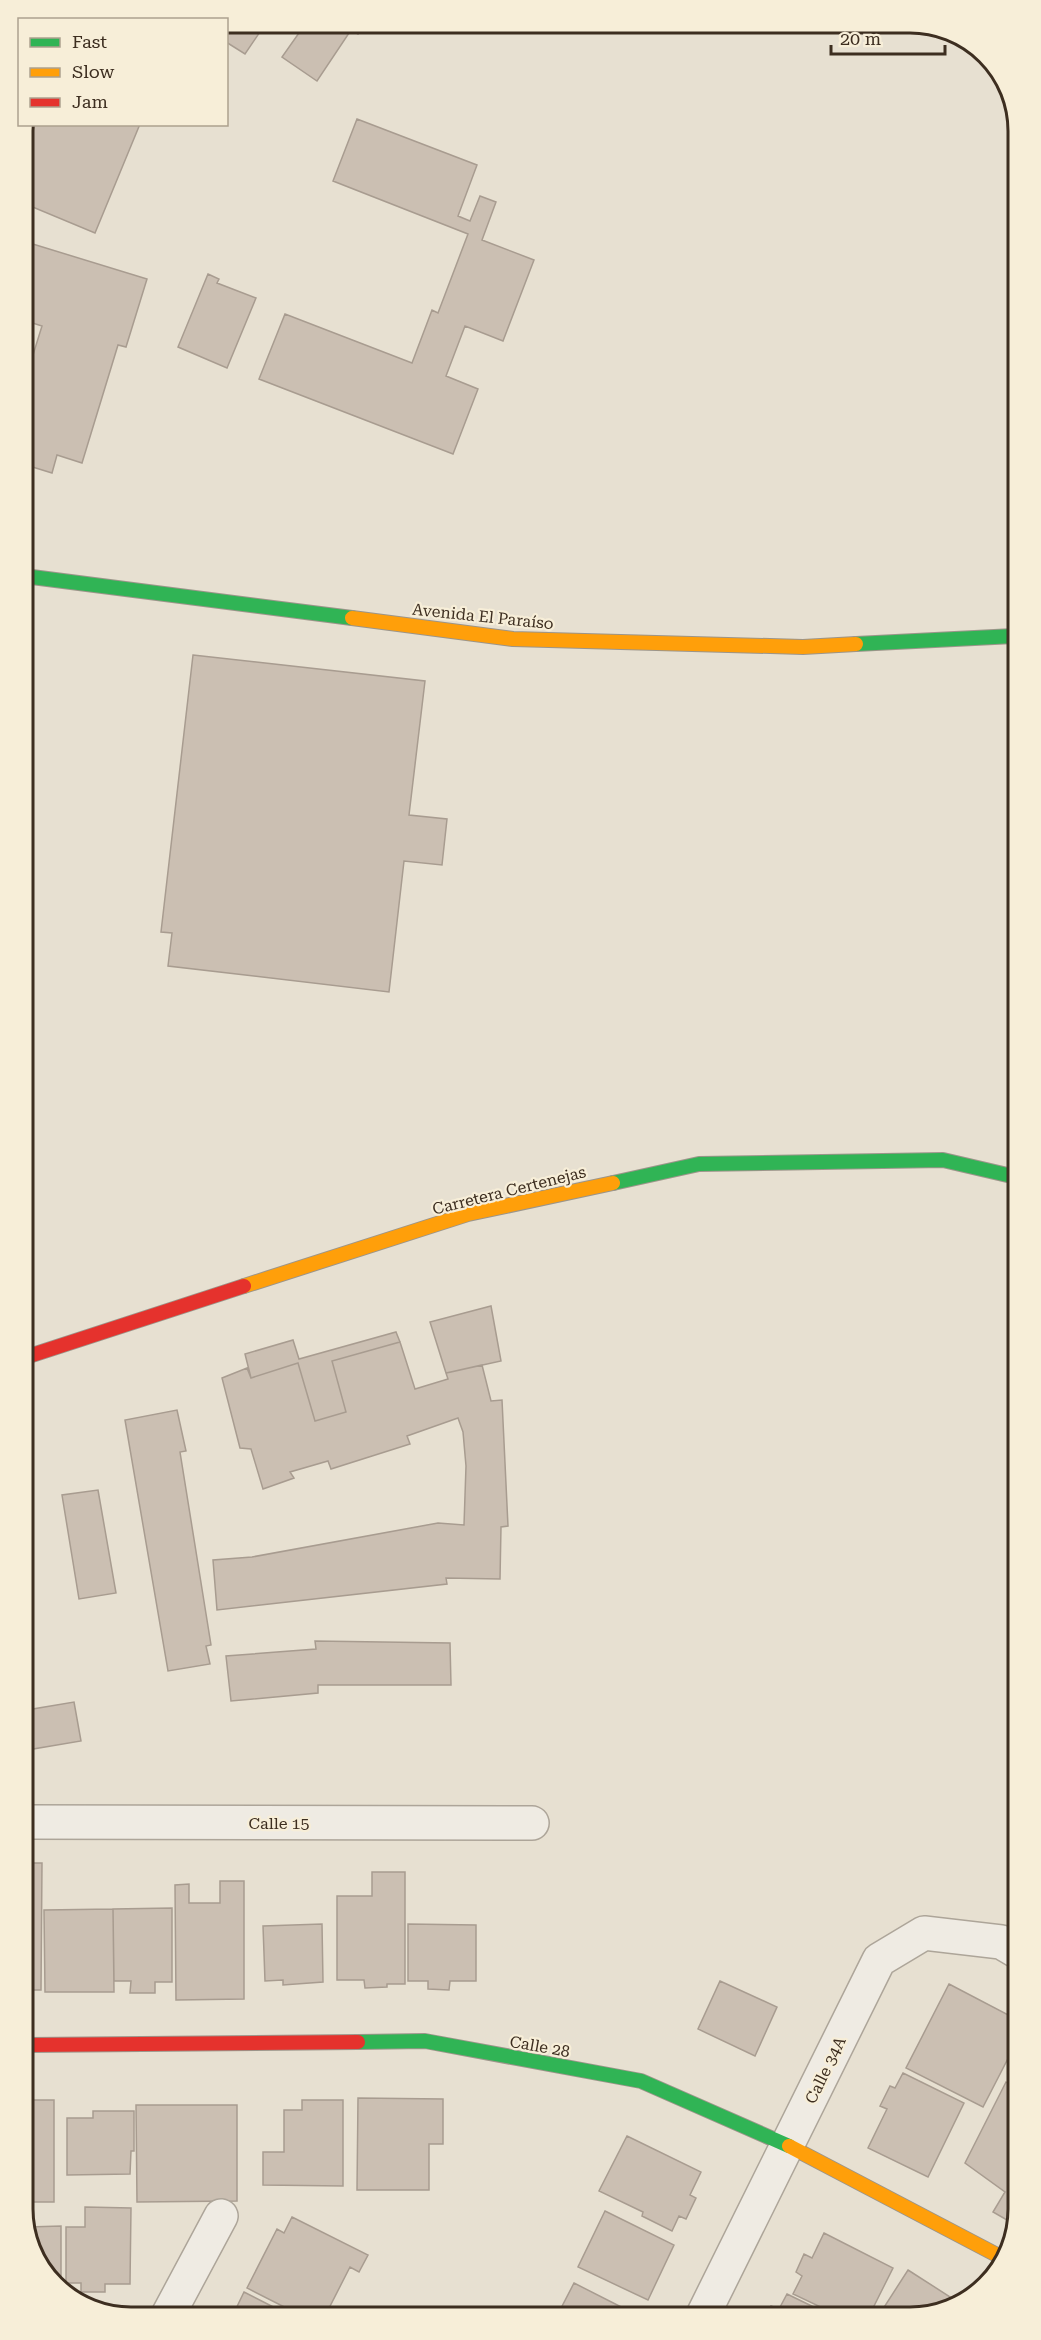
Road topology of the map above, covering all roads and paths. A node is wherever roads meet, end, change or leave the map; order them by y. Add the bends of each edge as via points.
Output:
1 (33, 577) edge
2 (1008, 636) edge
3 (1008, 1175) edge
4 (33, 1355) edge
5 (33, 1822) edge
6 (532, 1823) dead end
7 (1008, 1946) edge
8 (33, 2045) edge
9 (789, 2146) junction
10 (221, 2216) dead end
11 (997, 2255) edge
12 (172, 2307) edge
13 (707, 2307) edge

1 - 2 street, Avenida El Paraíso via 513,639 803,647
3 - 4 street, Carretera Certenejas via 943,1160 699,1164 468,1214
5 - 6 street, Calle 15
7 - 9 street, Calle 34A via 924,1933 879,1960
8 - 9 street, Calle 28 via 425,2041 641,2081
9 - 11 street, Calle 28
9 - 13 street, Calle 34A
10 - 12 street

